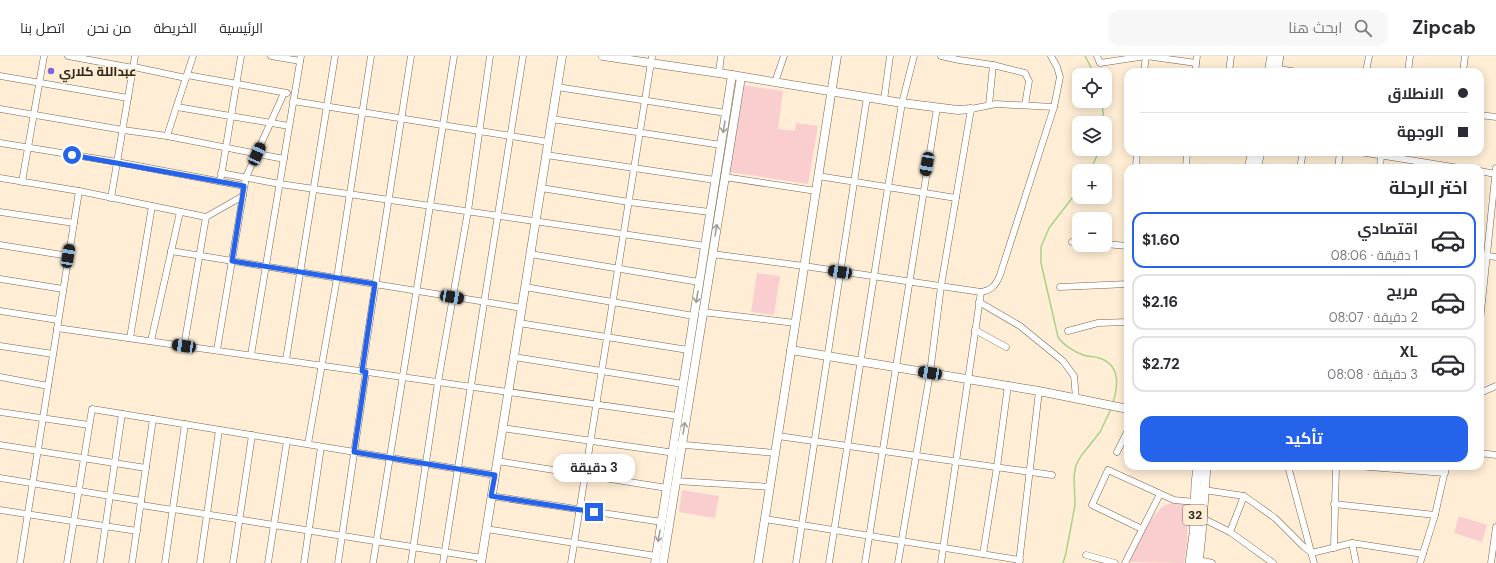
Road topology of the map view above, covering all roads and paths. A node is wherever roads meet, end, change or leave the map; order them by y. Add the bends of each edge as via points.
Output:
1 (44, 56) edge
2 (68, 56) edge
3 (136, 56) edge
4 (193, 56) edge
5 (240, 56) edge
6 (271, 56) edge
7 (335, 56) edge
8 (371, 56) edge
9 (411, 56) edge
10 (454, 56) edge
11 (490, 56) edge
12 (524, 56) edge
13 (562, 56) edge
14 (603, 56) edge
15 (721, 56) edge
16 (784, 56) edge
17 (837, 56) edge
18 (890, 56) edge
19 (914, 56) edge
20 (942, 56) edge
21 (1051, 56) edge
22 (1097, 56) edge
23 (1111, 56) edge
24 (1146, 56) edge
25 (1197, 56) edge
26 (1231, 56) edge
27 (1272, 56) edge
28 (1279, 56) edge
29 (1369, 56) edge
30 (1410, 56) edge
31 (1465, 56) edge
32 (300, 58) edge
33 (652, 60) edge
34 (1108, 62) junction
35 (1196, 63) junction
36 (994, 65) junction
37 (134, 67) junction
38 (1144, 68) edge
39 (1195, 68) edge
40 (1229, 68) edge
41 (1273, 68) edge
42 (1274, 68) edge
43 (1367, 68) edge
44 (1408, 68) edge
45 (1464, 68) edge
46 (718, 73) junction
47 (732, 75) junction
48 (0, 76) edge
49 (187, 76) junction
50 (741, 76) junction
51 (775, 82) junction
52 (39, 83) junction
53 (236, 84) junction
54 (557, 87) junction
55 (831, 91) junction
56 (284, 93) junction
57 (867, 97) junction
58 (128, 98) junction
59 (294, 98) junction
60 (645, 100) junction
61 (884, 100) junction
62 (902, 103) junction
63 (989, 105) junction
64 (1025, 105) junction
65 (327, 106) junction
66 (177, 107) junction
67 (1054, 107) junction
68 (937, 108) junction
69 (0, 109) edge
70 (971, 109) junction
71 (362, 112) junction
72 (726, 113) junction
73 (33, 115) junction
74 (1484, 115) edge
75 (231, 116) junction
76 (1496, 117) edge
77 (401, 118) junction
78 (552, 119) junction
79 (271, 123) junction
80 (443, 125) junction
81 (289, 126) junction
82 (123, 130) junction
83 (480, 131) junction
84 (640, 133) junction
85 (168, 136) junction
86 (511, 136) junction
87 (548, 142) junction
88 (0, 143) edge
89 (721, 145) junction
90 (226, 147) junction
91 (28, 148) junction
92 (257, 154) junction
93 (546, 156) junction
94 (1381, 156) joint
95 (284, 159) junction
96 (117, 162) junction
97 (1380, 164) edge
98 (1417, 164) edge
99 (634, 168) junction
100 (1484, 171) edge
101 (1496, 171) edge
102 (221, 173) junction
103 (818, 176) junction
104 (246, 177) junction
105 (724, 177) junction
106 (0, 178) edge
107 (233, 179) junction
108 (715, 180) junction
109 (220, 181) junction
110 (22, 182) junction
111 (854, 182) junction
112 (280, 184) junction
113 (244, 186) junction
114 (888, 187) junction
115 (541, 188) junction
116 (314, 189) junction
117 (816, 191) junction
118 (79, 192) junction
119 (922, 192) junction
120 (350, 194) junction
121 (243, 196) junction
122 (111, 198) junction
123 (956, 198) junction
124 (388, 200) junction
125 (629, 202) junction
126 (152, 206) junction
127 (430, 206) junction
128 (0, 212) edge
129 (180, 212) junction
130 (468, 212) junction
131 (710, 212) junction
132 (498, 216) junction
133 (206, 217) junction
134 (536, 221) junction
135 (74, 223) junction
136 (624, 234) junction
137 (0, 245) edge
138 (1112, 245) edge
139 (705, 246) junction
140 (1124, 246) edge
141 (171, 251) junction
142 (530, 254) junction
143 (712, 254) junction
144 (68, 256) junction
145 (199, 256) junction
146 (1484, 256) edge
147 (1488, 256) junction
148 (1496, 257) edge
149 (232, 261) junction
150 (804, 266) junction
151 (266, 267) junction
152 (618, 269) junction
153 (300, 272) junction
154 (840, 272) junction
155 (874, 277) junction
156 (337, 278) junction
157 (0, 279) edge
158 (908, 281) junction
159 (1484, 281) edge
160 (699, 282) junction
161 (375, 284) junction
162 (1124, 284) edge
163 (941, 286) junction
164 (525, 287) junction
165 (1060, 287) dead end
166 (63, 289) junction
167 (416, 291) junction
168 (981, 292) junction
169 (452, 297) junction
170 (613, 301) junction
171 (484, 302) junction
172 (979, 302) junction
173 (522, 308) junction
174 (0, 311) edge
175 (702, 312) junction
176 (694, 316) junction
177 (58, 320) junction
178 (1124, 322) edge
179 (519, 323) junction
180 (795, 323) junction
181 (57, 328) junction
182 (975, 330) junction
183 (1068, 331) dead end
184 (607, 337) junction
185 (130, 338) junction
186 (151, 341) junction
187 (0, 346) edge
188 (184, 346) junction
189 (1006, 347) dead end
190 (217, 350) junction
191 (688, 350) junction
192 (791, 350) junction
193 (53, 354) junction
194 (251, 355) junction
195 (827, 356) junction
196 (514, 357) junction
197 (286, 360) junction
198 (861, 362) junction
199 (322, 365) junction
200 (896, 367) junction
201 (602, 370) junction
202 (364, 371) junction
203 (930, 373) junction
204 (0, 377) edge
205 (402, 377) junction
206 (968, 379) junction
207 (438, 382) junction
208 (683, 384) junction
209 (1008, 385) junction
210 (48, 386) junction
211 (1496, 386) edge
212 (471, 387) junction
213 (1039, 390) junction
214 (1484, 391) edge
215 (508, 392) junction
216 (1076, 398) junction
217 (684, 401) junction
218 (597, 405) junction
219 (1124, 408) edge
220 (0, 412) edge
221 (122, 414) junction
222 (678, 416) junction
223 (43, 418) junction
224 (153, 419) junction
225 (185, 424) junction
226 (89, 425) junction
227 (502, 428) junction
228 (219, 430) junction
229 (252, 435) junction
230 (778, 436) junction
231 (1124, 438) edge
232 (287, 441) junction
233 (591, 441) junction
234 (814, 441) junction
235 (308, 444) junction
236 (0, 445) edge
237 (678, 445) junction
238 (847, 446) junction
239 (321, 447) junction
240 (38, 451) junction
241 (882, 451) junction
242 (354, 452) junction
243 (1117, 452) dead end
244 (776, 453) junction
245 (676, 454) junction
246 (1484, 454) edge
247 (1496, 455) edge
248 (916, 456) junction
249 (84, 458) junction
250 (390, 458) junction
251 (497, 461) junction
252 (956, 461) junction
253 (115, 463) junction
254 (426, 464) junction
255 (997, 467) junction
256 (146, 468) junction
257 (458, 469) junction
258 (1198, 470) edge
259 (1206, 470) edge
260 (1289, 470) edge
261 (1336, 470) edge
262 (1446, 470) edge
263 (1030, 472) junction
264 (495, 475) junction
265 (585, 475) junction
266 (1052, 475) dead end
267 (0, 478) edge
268 (676, 481) junction
269 (32, 483) junction
270 (770, 487) junction
271 (667, 488) junction
272 (1204, 490) junction
273 (78, 491) junction
274 (1160, 494) junction
275 (110, 496) junction
276 (491, 496) junction
277 (1244, 496) junction
278 (1195, 502) junction
279 (141, 503) junction
280 (1334, 504) junction
281 (580, 509) junction
282 (0, 510) edge
283 (173, 510) junction
284 (27, 514) junction
285 (207, 514) junction
286 (1435, 515) junction
287 (765, 518) junction
288 (1202, 518) junction
289 (240, 520) junction
290 (74, 521) junction
291 (662, 522) junction
292 (802, 524) junction
293 (274, 525) junction
294 (105, 526) junction
295 (1496, 527) edge
296 (486, 529) junction
297 (1142, 529) junction
298 (308, 530) junction
299 (835, 530) junction
300 (137, 531) junction
301 (1230, 532) junction
302 (869, 535) junction
303 (342, 536) junction
304 (376, 541) junction
305 (902, 541) junction
306 (575, 543) junction
307 (1352, 543) junction
308 (413, 547) junction
309 (944, 548) junction
310 (1334, 548) junction
311 (445, 552) junction
312 (1312, 553) junction
313 (983, 554) junction
314 (1423, 554) junction
315 (1086, 555) dead end
316 (655, 560) edge
317 (483, 561) edge
318 (1019, 562) edge
319 (1196, 562) edge
320 (1270, 562) edge
321 (20, 563) edge
322 (67, 563) edge
323 (100, 563) edge
324 (132, 563) edge
325 (165, 563) edge
326 (200, 563) edge
327 (233, 563) edge
328 (268, 563) edge
329 (304, 563) edge
330 (338, 563) edge
331 (373, 563) edge
332 (411, 563) edge
333 (443, 563) edge
334 (571, 563) edge
335 (663, 563) edge
336 (758, 563) edge
337 (796, 563) edge
338 (830, 563) edge
339 (865, 563) edge
340 (898, 563) edge
341 (941, 563) edge
342 (1115, 563) edge
343 (1125, 563) edge
344 (1212, 563) edge
345 (1314, 563) edge
346 (1356, 563) edge
347 (1420, 563) edge
348 (1491, 563) edge

1 - 52 street
2 - 37 street
3 - 37 street
4 - 49 street
5 - 53 street
6 - 32 street
7 - 65 street
8 - 71 street
9 - 77 street
10 - 80 street
11 - 83 street
12 - 86 street
13 - 54 street
14 - 33 street
15 - 46 street
16 - 51 street
17 - 55 street
18 - 61 street
19 - 62 street
20 - 36 street
21 - 67 street via 1060,78
22 - 34 street via 1100,63
23 - 34 street
24 - 34 street
24 - 35 street
24 - 38 street
25 - 35 street
26 - 40 street
27 - 41 main road
28 - 42 main road
29 - 43 street
30 - 44 street
31 - 45 street
32 - 59 street
33 - 46 street
33 - 60 street
35 - 39 street
36 - 63 street
36 - 64 street via 1019,70 1027,75 1029,84
37 - 49 street
37 - 58 street
46 - 47 street
47 - 50 street
47 - 72 street
48 - 52 street
49 - 53 street
49 - 66 street
50 - 51 street
50 - 105 street
51 - 55 street
52 - 58 street
52 - 73 street
53 - 56 street
53 - 75 street
54 - 60 street
54 - 78 street
55 - 57 street
55 - 103 street
56 - 59 street
56 - 79 street
57 - 61 street
57 - 111 street
58 - 82 street
59 - 65 street
59 - 81 street
60 - 72 street
60 - 84 street
61 - 62 street
62 - 68 street
62 - 114 street
63 - 64 street
63 - 70 street
64 - 67 street
65 - 71 street
65 - 116 street
66 - 75 street
66 - 85 street
67 - 168 street via 1000,275 994,286
68 - 70 street
68 - 119 street
69 - 73 street
70 - 123 street
71 - 77 street
71 - 120 street
72 -> 89 street
73 - 82 street
73 - 91 street
74 - 76 street
75 - 79 street
75 - 90 street
77 - 80 street
77 - 124 street
78 - 84 street
78 - 87 street
79 - 81 street
79 - 92 street
80 - 83 street
80 - 127 street
81 - 95 street
82 - 85 street
82 - 96 street
83 - 86 street
83 - 130 street
84 - 89 street
84 - 99 street
85 - 90 street
86 - 87 street
86 - 132 street
87 - 93 street
88 - 91 street
89 - 108 street
90 - 92 street
90 - 102 street
91 - 96 street
91 - 110 street
92 - 95 street
92 - 104 street
93 - 99 street
93 - 115 street
94 - 97 street
94 - 98 street
95 - 112 street
96 - 109 street
96 - 122 street
99 - 108 street
99 - 125 street
100 - 101 street
101 - 147 street
102 - 104 street
102 - 107 street
102 - 109 street
103 - 111 street
103 - 117 street
104 - 107 street
104 - 112 street
104 - 113 street
105 - 117 street
143 -> 105 street
106 - 110 street
107 - 109 street
107 - 113 street
108 - 131 street
109 - 113 street
110 - 118 street
111 - 114 street
111 - 154 street
112 - 116 street
112 - 151 street
113 - 121 street
114 - 119 street
114 - 155 street
115 - 125 street
115 - 134 street
116 - 120 street
116 - 153 street
117 - 150 street
118 - 122 street
118 - 135 street
119 - 123 street
119 - 158 street
120 - 124 street
120 - 156 street
121 - 133 street
121 - 149 street
122 - 126 street
123 - 163 street
124 - 127 street
124 - 161 street
125 - 131 street
125 - 136 street
126 - 129 street
126 - 185 street
127 - 130 street
127 - 167 street
128 - 135 street
129 - 133 street
129 - 141 street
130 - 132 street
130 - 169 street
131 - 139 street
132 - 134 street
132 - 171 street
133 - 145 street
134 - 136 street
134 - 142 street
135 - 144 street
136 - 139 street
136 - 152 street
137 - 144 street
138 - 140 street
139 - 160 street
141 - 145 street
141 - 186 street
142 - 152 street
142 - 164 street
143 - 150 street
143 - 175 street
144 - 166 street
145 - 149 street
145 - 188 street
146 - 147 street
147 - 148 street
147 - 159 street
149 - 151 street
149 - 190 street
150 - 154 street
150 - 180 street
151 - 153 street
151 - 194 street
152 - 160 street
152 - 170 street
153 - 156 street
153 - 197 street
154 - 155 street
154 - 195 street
155 - 158 street
155 - 198 street
156 - 161 street
156 - 199 street
157 - 166 street
158 - 163 street
158 - 200 street
160 -> 176 street
161 - 167 street
161 - 202 street
162 - 165 street
163 - 168 street
163 - 203 street
164 - 170 street
164 - 173 street
166 - 177 street
167 - 169 street
167 - 205 street
168 - 172 street
169 - 171 street
169 - 207 street
170 - 176 street
170 - 184 street
171 - 173 street
171 - 212 street
172 - 182 street
172 - 216 street via 1020,326 1063,361 1074,376
173 - 179 street
174 - 177 street
175 - 180 street
175 - 217 street
176 - 191 street
177 - 181 street
178 - 183 street via 1098,323
179 - 184 street
179 - 196 street
180 - 192 street
181 - 185 street
181 - 193 street
182 - 189 street
182 - 206 street
184 - 191 street
184 - 201 street
185 - 186 street
186 - 188 street
187 - 193 street
188 - 190 street
190 - 194 street
191 - 208 street
192 - 195 street
192 - 230 street
193 - 210 street
194 - 197 street
195 - 198 street
195 - 234 street
196 - 201 street
196 - 215 street
197 - 199 street
198 - 200 street
198 - 238 street
199 - 202 street
199 - 235 street
200 - 203 street
200 - 241 street
201 - 208 street
201 - 218 street
202 - 205 street
202 - 242 street
203 - 206 street
203 - 248 street
204 - 210 street
205 - 207 street
205 - 250 street
206 - 209 street
206 - 252 street
207 - 212 street
207 - 254 street
208 - 217 street
209 - 213 street
209 - 255 street
210 - 223 street
211 - 214 street
212 - 215 street
212 - 257 street
213 - 216 street
213 - 263 street
215 - 218 street
215 - 227 street
216 - 219 street
217 - 222 street
237 -> 217 street
218 - 222 street
218 - 233 street
220 - 223 street
221 - 224 street
221 - 226 street via 92,409
221 - 253 street
222 - 237 street
223 - 226 street
223 - 240 street
224 - 225 street
224 - 256 street
225 - 228 street
225 - 283 street
226 - 249 street
227 - 233 street
227 - 251 street
228 - 229 street
228 - 285 street
229 - 232 street
229 - 289 street
230 - 234 street
230 - 244 street
231 - 243 street
232 - 235 street
232 - 293 street
233 - 245 street
233 - 265 street
234 - 238 street
234 - 292 street
235 - 239 street
236 - 240 street
237 - 244 street
237 - 245 street
238 - 241 street
238 - 299 street
239 - 242 street
239 - 298 street
240 - 249 street
240 - 269 street
241 - 248 street
241 - 302 street
242 - 250 street
242 - 303 street
244 - 270 street
245 - 268 street
245 - 271 street
246 - 247 street
248 - 252 street
248 - 305 street
249 - 253 street
249 - 273 street
250 - 254 street
250 - 304 street
251 - 264 street
251 - 265 street
252 - 255 street
252 - 309 street
253 - 256 street
253 - 275 street
254 - 257 street
254 - 308 street
255 - 263 street
255 - 313 street
256 - 279 street
257 - 264 street
257 - 311 street
258 - 278 main road, 32
259 - 272 main road, 32
260 - 312 street
261 - 280 street
262 - 286 street
263 - 266 street
263 - 318 street
264 - 276 street
265 - 271 street
265 - 281 street
267 - 269 street
268 - 270 street
268 - 335 street
269 - 273 street
269 - 284 street
270 - 287 street
271 - 291 street
272 - 277 street
272 - 288 main road, 32
273 - 275 street
273 - 290 street
274 - 278 street via 1174,500
274 - 297 street
274 - 297 street via 1108,470 1092,505
275 - 279 street
275 - 294 street
276 - 281 street
276 - 296 street
277 - 301 street
277 - 312 street via 1275,518
278 - 319 main road, 32
279 - 283 street
279 - 300 street
280 - 286 street
280 - 310 street
281 - 291 street
281 - 306 street
282 - 284 street
283 - 285 street
283 - 325 street
284 - 290 street
284 - 321 street
285 - 289 street
285 - 326 street
286 - 314 street
287 - 292 street
287 - 336 street
288 - 301 street
288 - 319 main road, 32
289 - 293 street
289 - 327 street
290 - 294 street
290 - 322 street
291 -> 316 street
292 - 299 street
292 - 337 street
293 - 298 street
293 - 328 street
294 - 300 street
294 - 323 street
295 - 348 street
296 - 306 street
296 - 317 street
297 - 343 street
298 - 303 street
298 - 329 street
299 - 302 street
299 - 338 street
300 - 324 street
301 - 320 street
302 - 305 street
302 - 339 street
303 - 304 street
303 - 330 street
304 - 308 street
304 - 331 street
305 - 309 street
305 - 340 street
306 - 316 street
306 - 334 street
307 - 310 street
307 - 314 street
307 - 346 street
308 - 311 street
308 - 332 street
309 - 313 street
309 - 341 street
310 - 312 street
311 - 317 street
311 - 333 street
312 - 345 street
313 - 318 street
314 - 347 street
315 - 342 street
319 - 344 street

